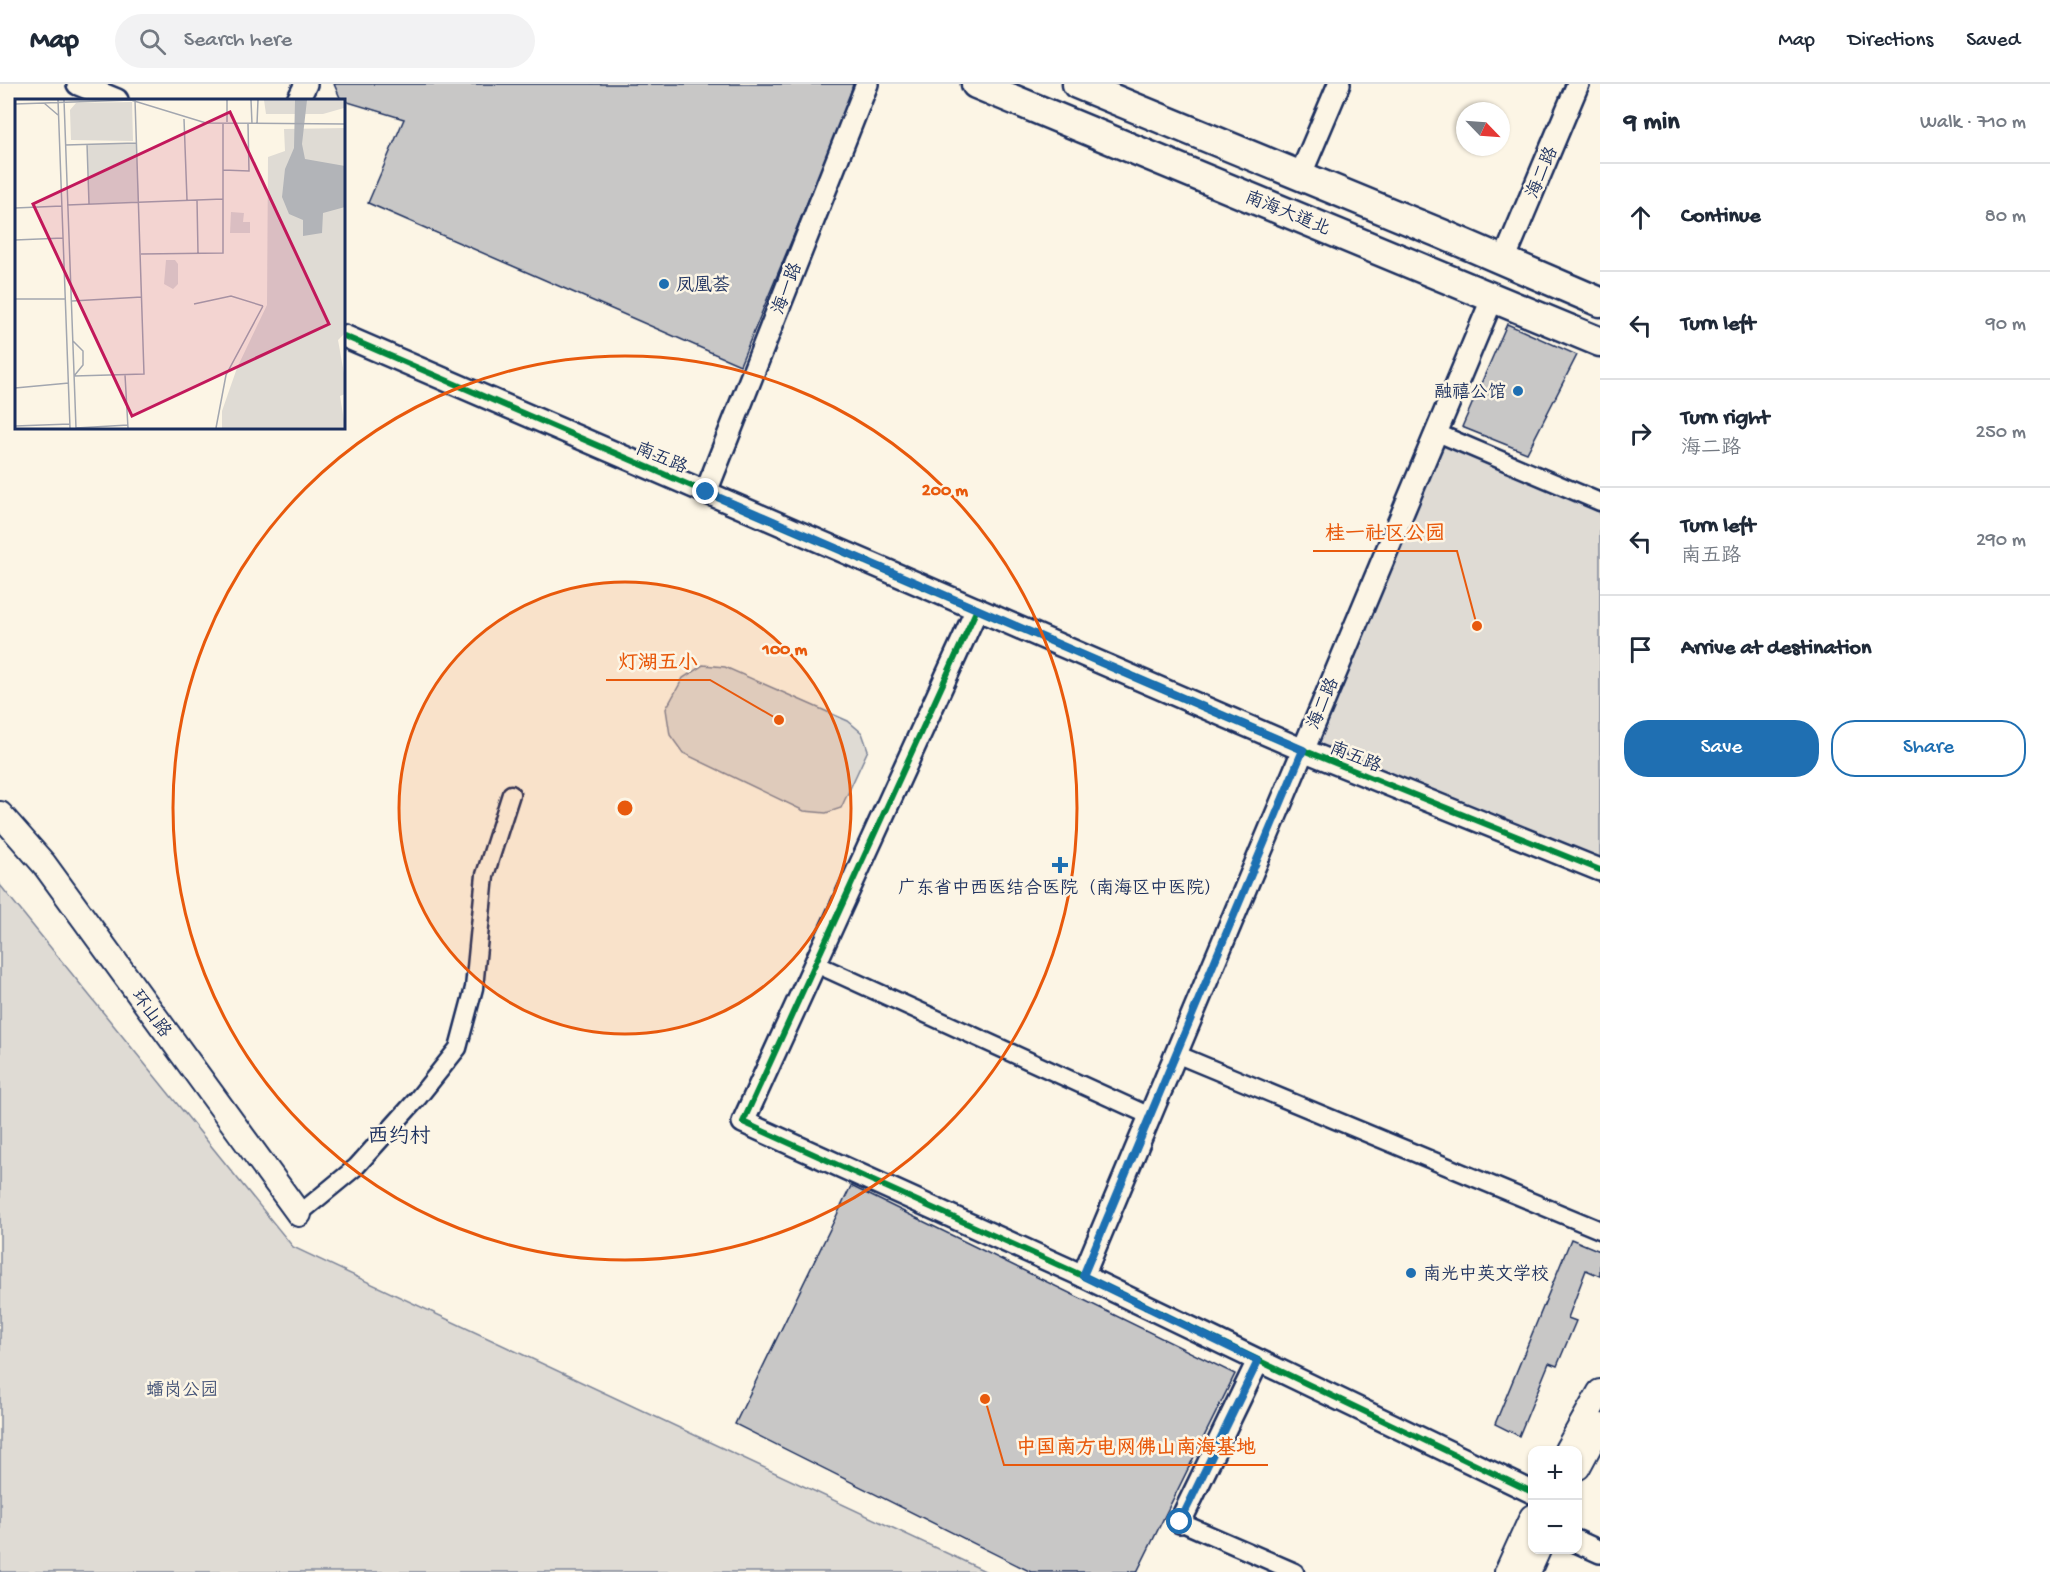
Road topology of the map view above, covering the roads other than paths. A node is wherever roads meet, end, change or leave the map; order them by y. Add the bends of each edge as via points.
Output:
1 (78, 84) edge
2 (306, 84) edge
3 (867, 84) edge
4 (976, 84) edge
5 (1077, 84) edge
6 (1339, 84) edge
7 (1578, 84) edge
8 (115, 99) edge
9 (298, 99) edge
10 (1300, 176) junction
11 (1504, 260) junction
12 (1493, 297) junction
13 (1600, 302) edge
14 (345, 336) edge
15 (1600, 342) edge
16 (1435, 432) junction
17 (706, 492) junction
18 (1600, 502) edge
19 (977, 609) junction
20 (1303, 750) junction
21 (511, 794) dead end
22 (0, 814) edge
23 (1600, 870) edge
24 (816, 964) junction
25 (1176, 1054) junction
26 (1150, 1116) junction
27 (299, 1214) joint
28 (1600, 1230) edge
29 (1083, 1276) junction
30 (1258, 1361) junction
31 (1600, 1392) edge
32 (1600, 1426) edge
33 (1569, 1446) edge
34 (1582, 1460) edge
35 (1528, 1490) edge
36 (1180, 1522) joint
37 (1528, 1528) edge
38 (1582, 1544) edge
39 (1600, 1552) edge
40 (1536, 1554) edge
41 (1295, 1572) edge
42 (1507, 1572) edge
43 (1528, 1572) edge

1 - 8 street
2 - 9 street
3 - 17 street, 海一路
4 - 12 highway, 南海大道北
5 - 10 highway
6 - 10 street
7 - 11 street, 海二路
10 - 11 highway
11 - 13 highway
12 - 15 highway, 南海大道北
12 - 16 street, 海二路
14 - 17 street, 南五路
16 - 18 street
16 - 20 street, 海二路
17 - 19 street, 南五路
19 - 20 street, 南五路
19 - 24 street
20 - 23 street, 南五路
20 - 25 street, 海二路
21 - 27 street via 484,875 474,988 458,1048 356,1167
22 - 27 main road, 环山路 via 44,864
24 - 26 street
24 - 29 street via 743,1122
25 - 26 street, 海二路
25 - 28 street
26 - 29 street, 海二路
29 - 30 street
30 - 35 street
30 - 36 street
31 - 33 main road
32 - 34 main road
36 - 41 street
37 - 42 main road
38 - 39 street
40 - 43 main road

